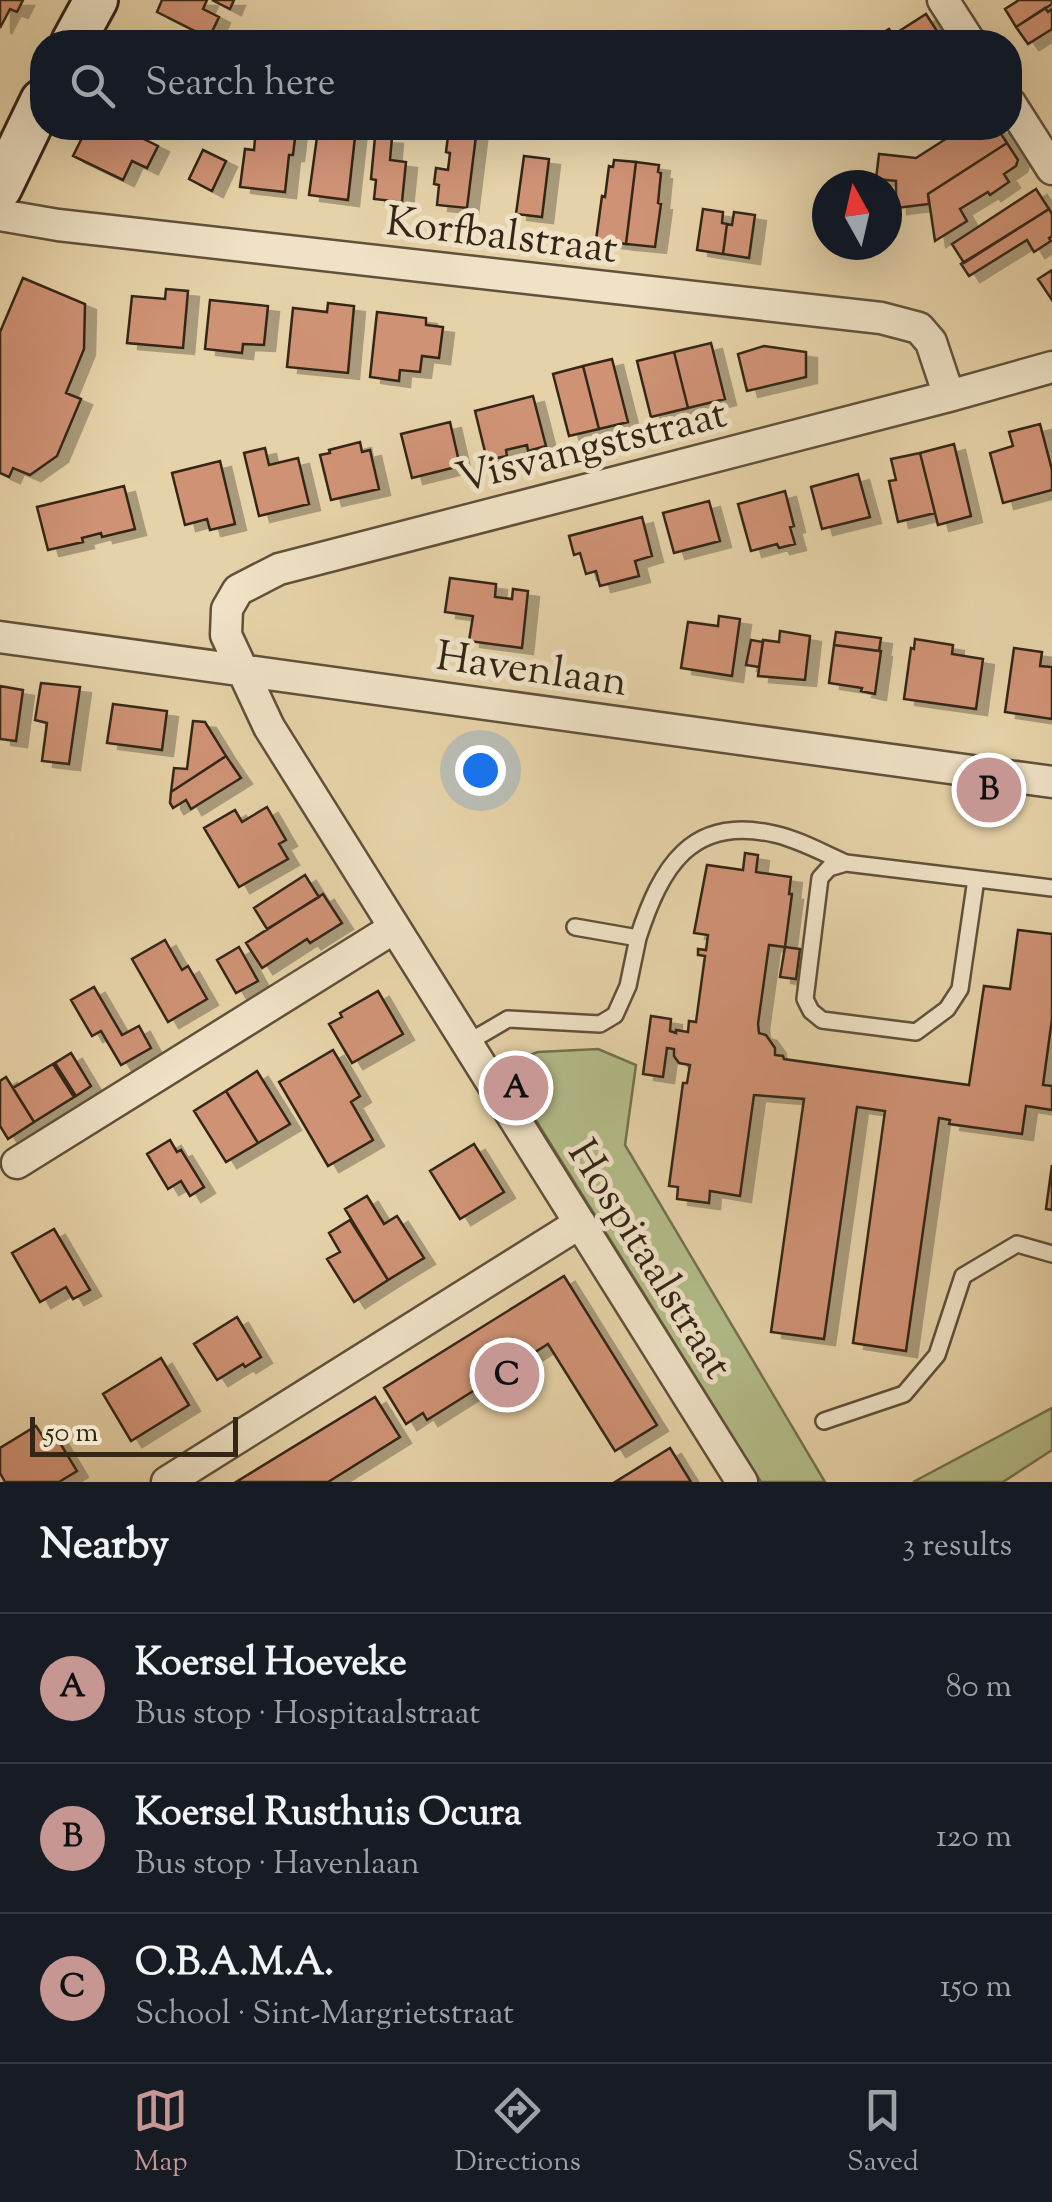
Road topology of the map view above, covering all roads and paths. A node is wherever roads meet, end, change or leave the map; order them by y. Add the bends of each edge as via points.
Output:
1 (96, 0) edge
2 (943, 0) edge
3 (80, 30) edge
4 (962, 30) edge
5 (1022, 122) edge
6 (30, 126) edge
7 (1052, 169) edge
8 (0, 188) edge
9 (0, 214) edge
10 (1052, 367) edge
11 (949, 396) junction
12 (0, 636) edge
13 (244, 670) junction
14 (1052, 782) edge
15 (846, 863) junction
16 (976, 879) junction
17 (1052, 888) edge
18 (574, 927) dead end
19 (394, 928) junction
20 (638, 938) junction
21 (466, 1043) junction
22 (17, 1163) dead end
23 (580, 1224) junction
24 (1052, 1254) edge
25 (824, 1421) dead end
26 (167, 1482) edge
27 (742, 1482) edge

1 - 3 street
2 - 4 street
5 - 7 street
6 - 8 street
9 - 11 street, Korfbalstraat via 881,318 919,328 931,342
10 - 11 street, Visvangststraat
11 - 13 street, Visvangststraat via 279,568 238,590 228,609 226,635
12 - 13 street, Havenlaan
13 - 14 street, Havenlaan
13 - 19 street, Hospitaalstraat via 269,727
15 - 16 lane
15 - 16 lane via 820,878 805,999 822,1020 916,1032 947,1009 960,989
15 - 20 lane via 776,834 715,832 686,849 666,873
16 - 17 lane
18 - 20 lane
19 - 21 street, Hospitaalstraat
19 - 22 street
20 - 21 lane via 615,1015 600,1024 508,1019
21 - 23 street, Hospitaalstraat
23 - 26 street
23 - 27 street, Hospitaalstraat
24 - 25 lane via 1017,1244 963,1276 936,1355 904,1394

